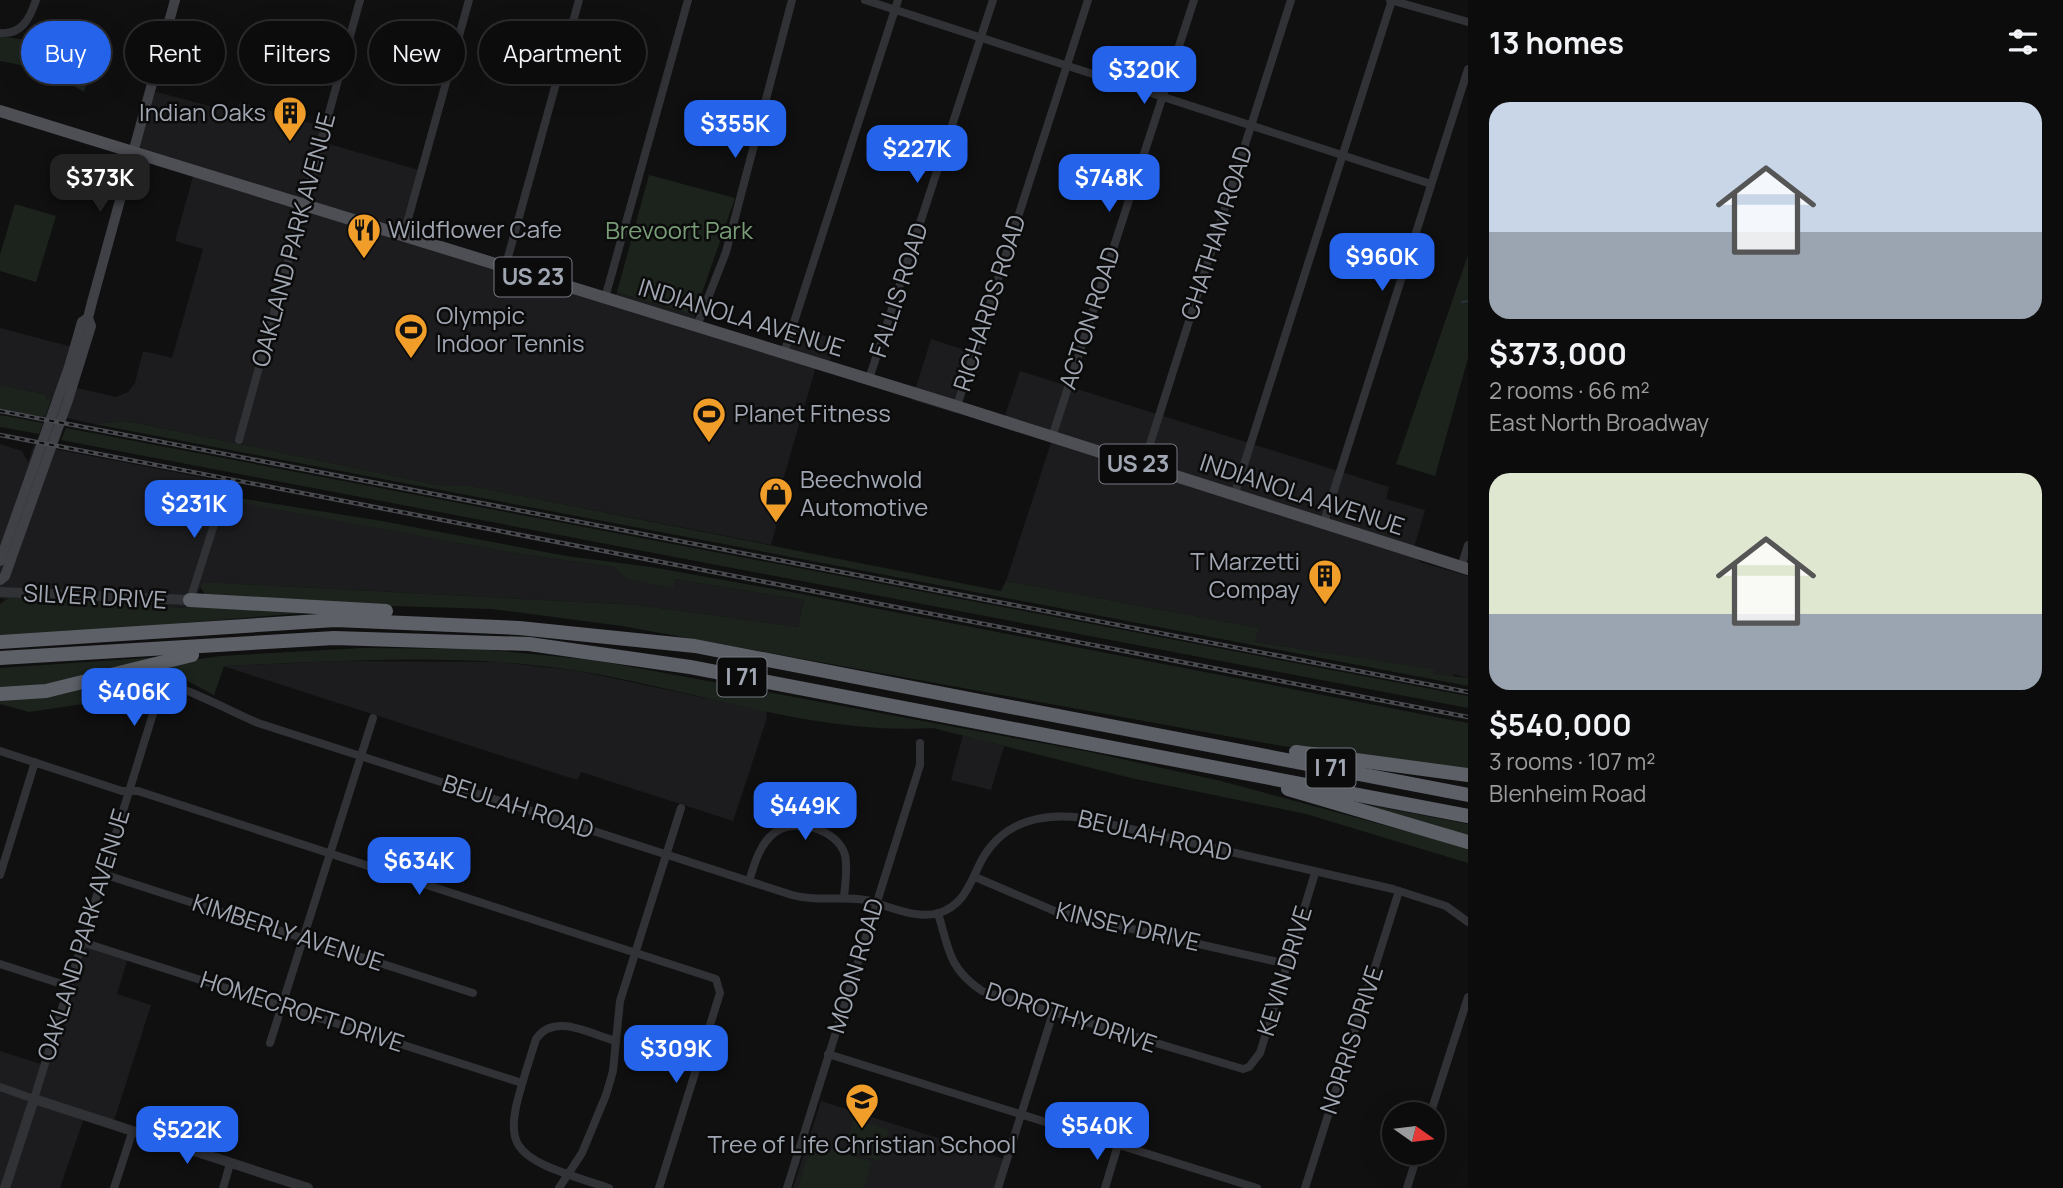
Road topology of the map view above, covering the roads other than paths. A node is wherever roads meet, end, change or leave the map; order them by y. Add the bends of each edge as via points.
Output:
1 (36, 0) edge
2 (175, 0) edge
3 (360, 0) edge
4 (469, 0) edge
5 (579, 0) edge
6 (688, 0) edge
7 (792, 0) edge
8 (865, 0) edge
9 (898, 0) edge
10 (993, 0) edge
11 (1088, 0) edge
12 (1194, 0) edge
13 (1292, 0) edge
14 (1391, 0) edge
15 (895, 10) junction
16 (1468, 22) edge
17 (0, 33) edge
18 (980, 38) junction
19 (1067, 66) junction
20 (1468, 69) edge
21 (1162, 96) junction
22 (0, 111) edge
23 (1251, 126) junction
24 (133, 153) junction
25 (1342, 155) junction
26 (1432, 184) junction
27 (303, 206) junction
28 (403, 237) junction
29 (505, 268) junction
30 (605, 298) junction
31 (88, 318) junction
32 (697, 326) junction
33 (784, 353) junction
34 (869, 379) junction
35 (957, 407) junction
36 (1052, 437) junction
37 (239, 440) dead end
38 (1143, 466) junction
39 (225, 490) dead end
40 (1234, 496) junction
41 (1323, 525) junction
42 (1468, 545) edge
43 (0, 561) edge
44 (1465, 568) edge
45 (0, 580) edge
46 (0, 592) edge
47 (190, 600) junction
48 (519, 628) junction
49 (0, 642) edge
50 (259, 643) junction
51 (0, 658) edge
52 (166, 684) joint
53 (0, 694) edge
54 (373, 718) dead end
55 (1194, 742) junction
56 (919, 743) dead end
57 (0, 751) edge
58 (361, 757) junction
59 (35, 762) junction
60 (1220, 768) junction
61 (1468, 775) edge
62 (129, 791) junction
63 (1468, 794) edge
64 (681, 808) dead end
65 (1468, 816) edge
66 (1468, 842) edge
67 (332, 854) junction
68 (666, 855) junction
69 (1315, 873) junction
70 (103, 874) junction
71 (0, 875) edge
72 (975, 877) junction
73 (749, 881) junction
74 (1399, 891) junction
75 (844, 898) junction
76 (876, 902) junction
77 (938, 913) junction
78 (1468, 922) edge
79 (304, 939) junction
80 (82, 942) junction
81 (635, 952) junction
82 (0, 964) edge
83 (1287, 964) junction
84 (68, 986) junction
85 (473, 993) dead end
86 (1468, 997) edge
87 (282, 1006) junction
88 (1053, 1013) junction
89 (616, 1041) junction
90 (270, 1043) dead end
91 (828, 1054) junction
92 (1249, 1067) joint
93 (522, 1083) junction
94 (0, 1087) edge
95 (34, 1099) junction
96 (1434, 1102) edge
97 (1021, 1114) junction
98 (132, 1133) junction
99 (1118, 1144) junction
100 (230, 1164) junction
101 (1414, 1166) edge
102 (567, 1175) junction
103 (5, 1188) edge
104 (114, 1188) edge
105 (223, 1188) edge
106 (307, 1188) edge
107 (559, 1188) edge
108 (609, 1188) edge
109 (659, 1188) edge
110 (787, 1188) edge
111 (998, 1188) edge
112 (1105, 1188) edge
113 (1258, 1188) edge
114 (1305, 1188) edge
115 (1408, 1188) edge

1 - 17 street via 20,29
2 - 24 main road
3 - 27 street, OAKLAND PARK AVENUE
4 - 28 street
5 - 29 street
6 - 30 street
7 - 32 street via 729,240
8 - 15 street
9 - 15 street
10 - 18 street, FALLIS ROAD
11 - 19 street, RICHARDS ROAD
12 - 21 street, ACTON ROAD
13 - 23 street, CHATHAM ROAD
14 - 16 street
14 - 25 street
15 - 18 street
15 - 33 street
18 - 19 street
18 - 34 street, FALLIS ROAD
19 - 21 street
19 - 35 street, RICHARDS ROAD
20 - 26 street
21 - 23 street
21 - 36 street, ACTON ROAD
22 - 24 main road, INDIANOLA AVENUE / US 23
23 - 25 street
23 - 38 street, CHATHAM ROAD
24 - 27 main road, INDIANOLA AVENUE / US 23
24 - 31 main road
25 - 26 street
25 - 40 street
26 - 41 street
27 - 28 main road, INDIANOLA AVENUE / US 23
27 - 37 street, OAKLAND PARK AVENUE
28 - 29 main road, INDIANOLA AVENUE / US 23
29 - 30 main road, INDIANOLA AVENUE / US 23
30 - 32 main road, INDIANOLA AVENUE / US 23
31 - 43 main road via 82,322
31 - 45 main road via 90,326 68,400
32 - 33 main road, INDIANOLA AVENUE / US 23
33 - 34 main road, INDIANOLA AVENUE / US 23
34 - 35 main road, INDIANOLA AVENUE / US 23
35 - 36 main road, INDIANOLA AVENUE / US 23
36 - 38 main road, INDIANOLA AVENUE / US 23
38 - 40 main road, INDIANOLA AVENUE / US 23
39 - 47 street
40 - 41 main road, INDIANOLA AVENUE / US 23
41 - 44 main road, INDIANOLA AVENUE / US 23
42 - 44 street
46 - 47 street, SILVER DRIVE
47 - 48 highway via 407,612 492,620
48 - 49 highway, I 71 via 335,620
48 - 55 highway, I 71 via 695,646
50 - 51 highway, I 71
50 - 53 highway via 46,691
50 - 60 highway, I 71 via 334,638 529,644 690,667
52 - 58 street, BEULAH ROAD via 178,685 258,723
52 - 62 street, OAKLAND PARK AVENUE
54 - 58 street
55 - 61 highway
55 - 63 highway, I 71
56 - 76 street, MOON ROAD via 920,765
57 - 59 street
58 - 67 street
58 - 68 street, BEULAH ROAD
59 - 62 street
59 - 71 street
60 - 65 highway, I 71
60 - 66 highway
62 - 67 street
62 - 70 street, OAKLAND PARK AVENUE
64 - 68 street
67 - 79 street
67 - 81 street
68 - 73 street, BEULAH ROAD
68 - 81 street
69 - 72 street, BEULAH ROAD via 1083,818 1056,816 1010,829 991,846
69 - 74 street, BEULAH ROAD
69 - 83 street, KEVIN DRIVE
70 - 79 street, KIMBERLY AVENUE
70 - 80 street, OAKLAND PARK AVENUE
72 - 77 street, BEULAH ROAD via 961,900
72 - 83 street, KINSEY DRIVE via 1057,912
73 - 75 street, BEULAH ROAD via 803,898
73 - 75 street via 765,842 774,832 798,826 837,840 845,853
74 - 78 street, BEULAH ROAD via 1446,906
74 - 114 street, NORRIS DRIVE
75 - 76 street, BEULAH ROAD
76 - 77 street, BEULAH ROAD via 909,913
76 - 91 street, MOON ROAD
77 - 88 street, DOROTHY DRIVE via 962,978 982,991
79 - 85 street, KIMBERLY AVENUE
79 - 87 street
80 - 84 street, OAKLAND PARK AVENUE
80 - 87 street, HOMECROFT DRIVE
81 - 89 street via 620,1001
81 - 109 street via 710,976 720,984
82 - 84 street
83 - 92 street, KEVIN DRIVE via 1260,1053
84 - 95 street, OAKLAND PARK AVENUE
86 - 96 street
87 - 90 street
87 - 93 street, HOMECROFT DRIVE
88 - 92 street, DOROTHY DRIVE via 1230,1068
88 - 97 street
89 - 93 street via 552,1025 536,1039
89 - 102 street via 613,1071 598,1119
91 - 97 street
91 - 110 street, MOON ROAD
93 - 102 street via 513,1113 516,1143 529,1159
94 - 95 street
95 - 98 street
95 - 103 street, OAKLAND PARK AVENUE
97 - 99 street
97 - 111 street
98 - 100 street
98 - 104 street
99 - 112 street
99 - 113 street
100 - 105 street
100 - 106 street
101 - 115 street
102 - 107 street
102 - 108 street

